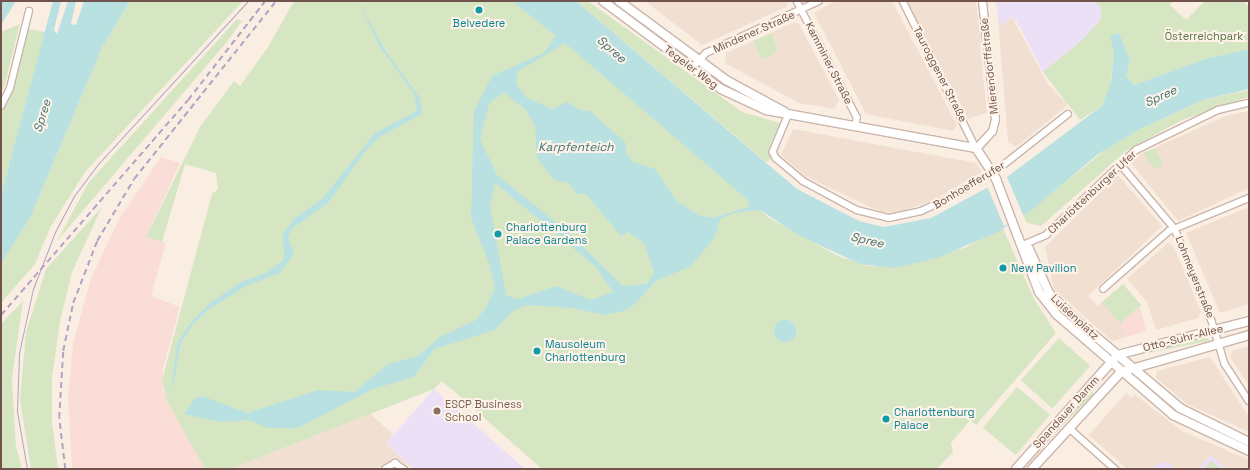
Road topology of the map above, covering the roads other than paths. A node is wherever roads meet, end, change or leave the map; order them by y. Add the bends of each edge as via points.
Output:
1 (602, 1) edge
2 (797, 1) edge
3 (819, 1) edge
4 (903, 1) edge
5 (982, 1) edge
6 (622, 2) edge
7 (802, 10) junction
8 (28, 11) dead end
9 (617, 11) junction
10 (698, 60) junction
11 (693, 68) junction
12 (1249, 103) edge
13 (1, 106) edge
14 (789, 114) junction
15 (1068, 114) dead end
16 (856, 126) junction
17 (976, 148) junction
18 (1121, 165) junction
19 (992, 172) junction
20 (1249, 198) edge
21 (1175, 228) junction
22 (1023, 245) junction
23 (1103, 289) dead end
24 (1249, 321) edge
25 (1215, 331) junction
26 (1249, 335) edge
27 (1218, 343) junction
28 (1117, 355) junction
29 (1110, 362) junction
30 (1131, 367) junction
31 (1121, 372) junction
32 (1249, 401) edge
33 (1069, 428) junction
34 (1249, 442) edge
35 (1249, 451) edge
36 (385, 469) edge
37 (404, 469) edge
38 (1016, 469) edge
39 (1032, 469) edge
40 (1115, 469) edge

1 - 9 main road, Tegeler Weg
2 - 7 street, Kamminer Straße
3 - 7 street, Mindener Straße
4 - 17 street, Tauroggener Straße
5 - 17 street, Mierendorffstraße via 994,118 992,131
6 - 9 street
6 - 10 main road, Tegeler Weg
7 - 10 street, Mindener Straße via 706,53
7 - 16 street, Kamminer Straße via 857,117
8 - 13 street via 10,88
9 - 11 main road, Tegeler Weg
10 - 11 street, Mindener Straße
10 - 14 main road, Tegeler Weg via 726,80
11 - 14 main road, Tegeler Weg via 746,102 766,110
12 - 18 street, Charlottenburger Ufer via 1218,110 1143,145
14 - 16 main road, Tegeler Weg
14 - 19 street, Bonhoefferufer via 773,152 776,158 803,181 868,214 889,218 921,211
15 - 19 street, Bonhoefferufer
16 - 17 main road, Tegeler Weg
17 - 19 main road
18 - 21 street, Lohmeyerstraße
18 - 22 street, Charlottenburger Ufer via 1046,235
19 - 22 main road
20 - 21 street
21 - 23 street
21 - 25 street, Lohmeyerstraße
22 - 28 main road, Luisenplatz via 1029,249 1053,297
22 - 29 main road, Luisenplatz via 1022,252 1046,303
24 - 25 main road, Otto-Suhr-Allee
25 - 27 street, Lohmeyerstraße
25 - 28 main road, Otto-Suhr-Allee
26 - 27 main road, Otto-Suhr-Allee
27 - 30 main road, Otto-Suhr-Allee
27 - 32 street, Lohmeyerstraße via 1225,364
28 - 29 main road, Spandauer Damm
28 - 30 main road, Luisenplatz
29 - 31 main road, Luisenplatz
29 - 38 main road, Spandauer Damm
30 - 31 main road, Otto-Suhr-Allee
30 - 34 main road, Luisenplatz via 1180,408
31 - 33 main road, Spandauer Damm
31 - 35 main road, Luisenplatz via 1173,415
33 - 39 main road, Spandauer Damm
33 - 40 street
36 - 37 street via 395,464

